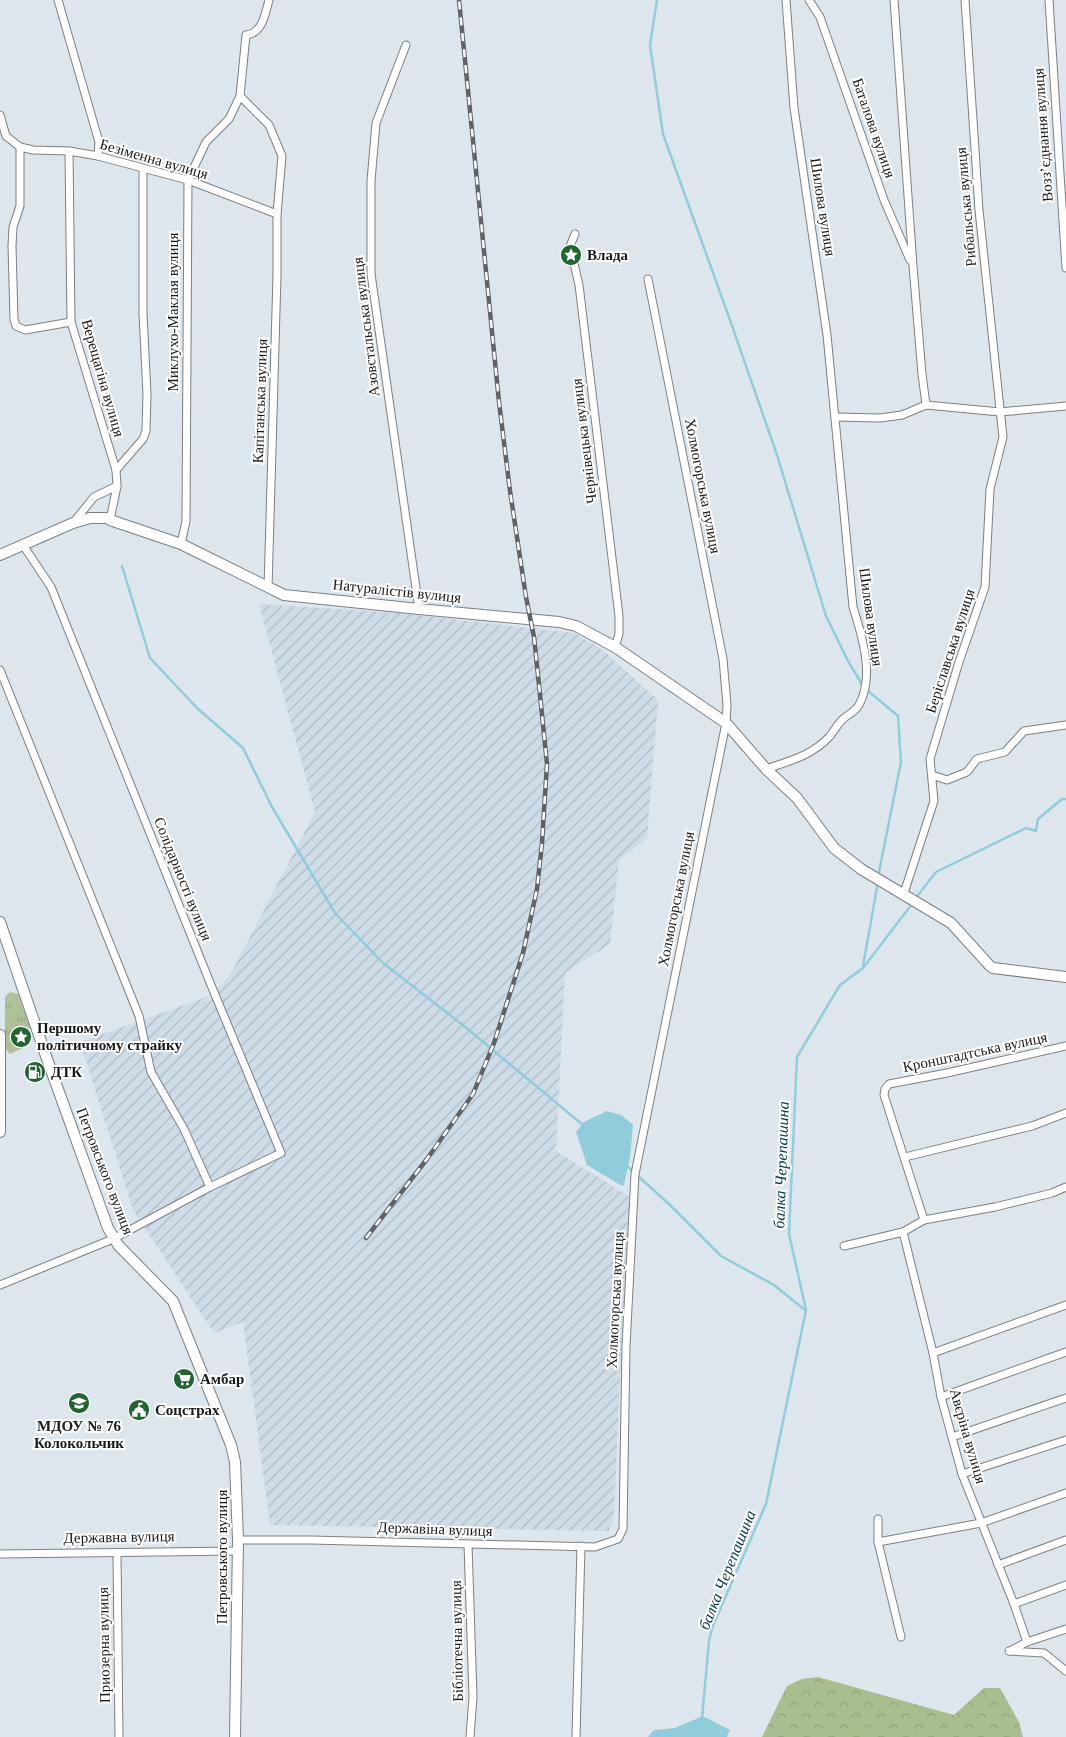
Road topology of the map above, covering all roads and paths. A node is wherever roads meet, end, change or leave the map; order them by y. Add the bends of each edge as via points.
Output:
1 (58, 0) edge
2 (269, 0) edge
3 (786, 0) edge
4 (809, 0) edge
5 (894, 0) edge
6 (965, 0) edge
7 (1049, 0) edge
8 (406, 45) dead end
9 (240, 96) junction
10 (0, 115) edge
11 (3, 136) edge
12 (20, 147) junction
13 (70, 151) junction
14 (98, 156) junction
15 (143, 169) junction
16 (188, 180) junction
17 (277, 214) junction
18 (574, 234) dead end
19 (912, 266) junction
20 (1066, 268) edge
21 (648, 279) dead end
22 (70, 322) junction
23 (926, 405) junction
24 (1066, 406) edge
25 (1000, 412) junction
26 (835, 417) junction
27 (116, 470) junction
28 (117, 486) junction
29 (110, 520) junction
30 (73, 523) junction
31 (181, 544) junction
32 (23, 545) junction
33 (0, 555) edge
34 (268, 588) junction
35 (419, 609) junction
36 (615, 647) junction
37 (0, 670) edge
38 (726, 723) junction
39 (1066, 725) edge
40 (766, 769) junction
41 (932, 775) junction
42 (904, 893) junction
43 (0, 922) edge
44 (1066, 977) edge
45 (0, 1035) edge
46 (1066, 1046) edge
47 (1066, 1112) edge
48 (0, 1132) edge
49 (904, 1157) junction
50 (210, 1187) junction
51 (1066, 1187) edge
52 (924, 1220) junction
53 (903, 1232) junction
54 (113, 1239) junction
55 (844, 1246) dead end
56 (0, 1285) edge
57 (1066, 1305) edge
58 (1066, 1352) edge
59 (933, 1353) junction
60 (941, 1397) junction
61 (1066, 1398) edge
62 (952, 1437) junction
63 (1066, 1440) edge
64 (962, 1474) junction
65 (1066, 1494) edge
66 (878, 1519) dead end
67 (981, 1523) junction
68 (623, 1529) joint
69 (1066, 1540) edge
70 (878, 1542) junction
71 (468, 1544) junction
72 (238, 1545) junction
73 (581, 1546) junction
74 (117, 1553) junction
75 (0, 1554) edge
76 (998, 1565) junction
77 (1066, 1586) edge
78 (1014, 1604) junction
79 (1066, 1629) edge
80 (901, 1637) dead end
81 (1027, 1642) junction
82 (1066, 1671) edge
83 (119, 1737) edge
84 (235, 1737) edge
85 (470, 1737) edge
86 (576, 1737) edge

1 - 14 street via 99,142
2 - 9 street, Миклухо-Маклая вулиця via 259,28 246,35
3 - 26 street, Шилова вулиця via 794,108 827,335
4 - 19 street, Баталова вулиця via 820,17 884,200
5 - 19 street, Баталова вулиця
6 - 25 street, Рибальська вулиця via 979,210
7 - 20 street, Возз’єднання вулиця
8 - 35 street, Азовстальська вулиця via 376,123 371,181 370,274
9 - 16 street, Миклухо-Маклая вулиця via 229,119 206,142
9 - 17 street, Капітанська вулиця via 269,125 282,156
10 - 11 street
11 - 12 street
12 - 13 street, Безіменна вулиця
12 - 22 street via 20,206 13,227 12,246 14,319 16,326 25,330
13 - 14 street, Безіменна вулиця
13 - 22 street, Верещагіна вулиця
14 - 15 street, Безіменна вулиця
15 - 16 street, Безіменна вулиця
15 - 27 street via 146,431
16 - 17 street, Безіменна вулиця
16 - 31 street, Миклухо-Маклая вулиця via 186,521
17 - 34 street, Капітанська вулиця
18 - 36 street, Чернівецька вулиця via 570,246 580,284 619,616
19 - 23 street, Баталова вулиця
21 - 38 street, Холмогорська вулиця via 723,659
22 - 27 street, Верещагіна вулиця
23 - 25 street
23 - 26 street via 902,415 880,418
24 - 25 street
25 - 41 street, Беріславська вулиця via 1003,437 990,489 985,587 930,759
26 - 40 street, Шилова вулиця via 853,607 866,665 864,687 858,706 821,744 800,758
27 - 28 street, Верещагіна вулиця
28 - 29 street, Верещагіна вулиця
28 - 30 street via 94,497
29 - 30 street, Натуралістів вулиця via 90,518
29 - 31 street, Натуралістів вулиця
30 - 32 street, Натуралістів вулиця
31 - 34 street, Натуралістів вулиця
32 - 33 street, Натуралістів вулиця
32 - 50 street, Солідарності вулиця via 51,588 282,1153
34 - 35 street, Натуралістів вулиця via 284,595
35 - 36 street, Натуралістів вулиця via 559,622 576,626
36 - 38 street, Натуралістів вулиця
37 - 50 street via 139,1016 151,1072 184,1129
38 - 40 street, Натуралістів вулиця
38 - 68 street, Холмогорська вулиця via 635,1174 626,1346
39 - 41 street via 1024,731 1005,752 977,759 967,772 947,780
40 - 42 street, Натуралістів вулиця via 797,798 834,848 861,869
41 - 42 street, Беріславська вулиця via 934,801
42 - 44 street, Натуралістів вулиця via 951,923 993,968
43 - 54 street, Петровського вулиця
45 - 48 street
46 - 49 street, Кронштадтська вулиця via 889,1084 884,1095
47 - 49 street via 1032,1126
49 - 52 street
50 - 54 street, Солідарності вулиця
51 - 52 street via 995,1207
52 - 53 street
53 - 55 street
53 - 59 street, Авєріна вулиця
54 - 56 street, Солідарності вулиця
54 - 72 street, Петровського вулиця via 169,1297 179,1313 231,1445 235,1462
57 - 59 street
58 - 60 street
59 - 60 street, Авєріна вулиця
60 - 62 street, Авєріна вулиця
61 - 62 street
62 - 64 street, Авєріна вулиця
63 - 64 street
64 - 67 street, Авєріна вулиця
65 - 67 street
66 - 70 street
67 - 70 street
67 - 76 street, Авєріна вулиця
68 - 73 street, Державіна вулиця via 618,1540 595,1547
69 - 76 street
70 - 80 street
71 - 72 street, Державіна вулиця via 311,1540
71 - 73 street, Державіна вулиця
71 - 85 street, Бібліотечна вулиця via 473,1697
72 - 74 street, Державна вулиця
72 - 84 street, Петровського вулиця
73 - 86 street
74 - 75 street, Державна вулиця
74 - 83 street, Приозерна вулиця
76 - 78 street, Авєріна вулиця
77 - 78 street
78 - 81 street, Авєріна вулиця
79 - 81 street
81 - 82 street via 1009,1651 1044,1653

